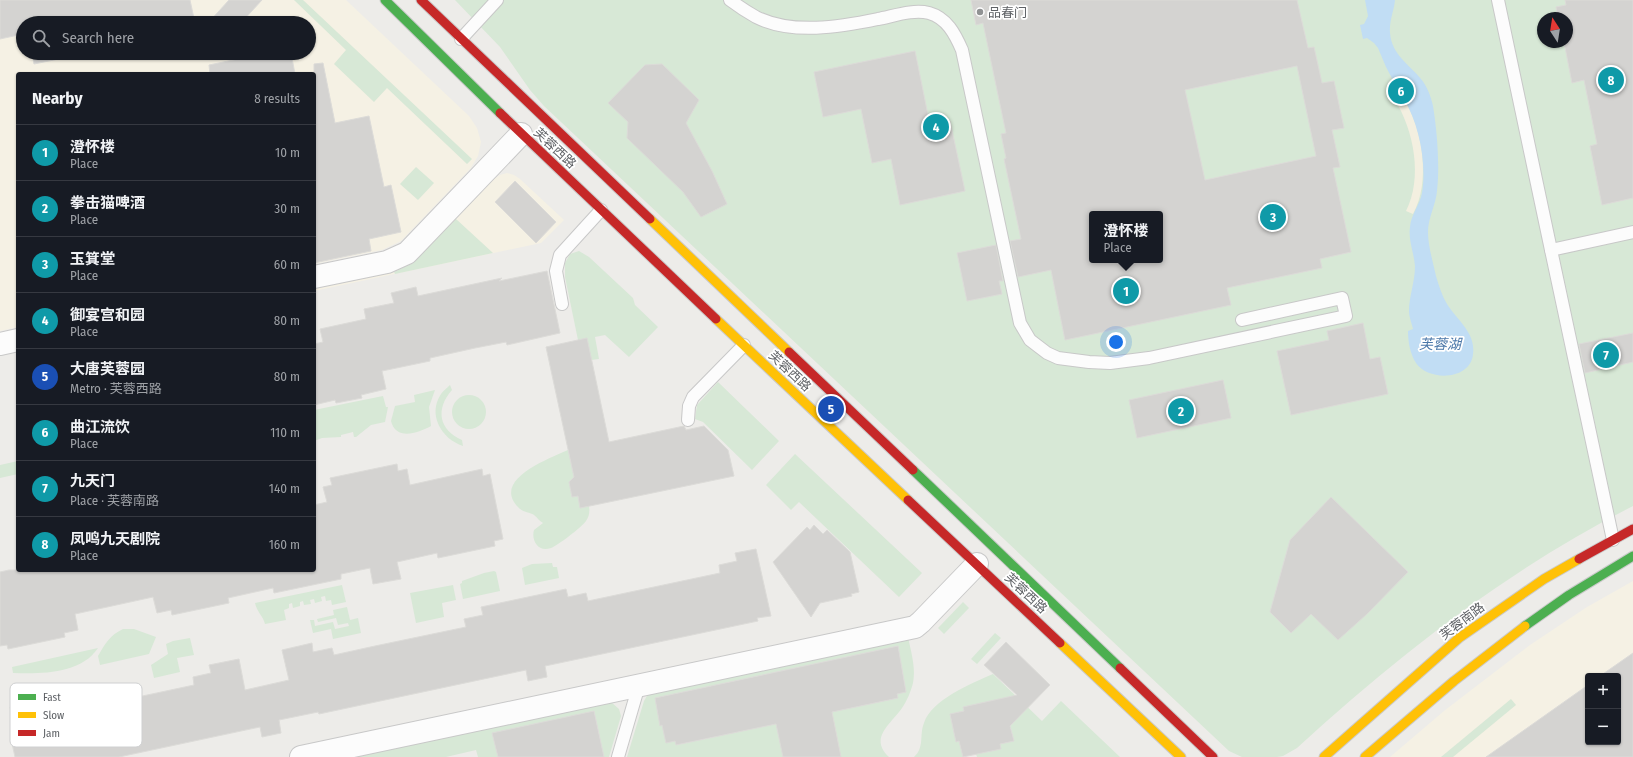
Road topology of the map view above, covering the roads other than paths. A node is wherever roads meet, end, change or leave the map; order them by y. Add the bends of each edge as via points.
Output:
1 (385, 0) edge
2 (421, 0) edge
3 (497, 0) edge
4 (730, 0) edge
5 (1498, 0) edge
6 (461, 39) junction
7 (521, 134) junction
8 (601, 210) junction
9 (1633, 232) edge
10 (1551, 250) junction
11 (316, 277) edge
12 (562, 304) dead end
13 (1242, 320) dead end
14 (16, 340) edge
15 (0, 344) edge
16 (744, 345) junction
17 (688, 420) dead end
18 (1633, 529) edge
19 (1613, 540) junction
20 (1633, 556) edge
21 (977, 564) junction
22 (639, 685) junction
23 (301, 757) edge
24 (618, 757) edge
25 (1181, 757) edge
26 (1212, 757) edge
27 (1324, 757) edge
28 (1365, 757) edge

1 - 7 main road, 芙蓉西路
2 - 6 main road, 芙蓉西路
3 - 6 lane
4 - 13 lane via 756,17 787,26 806,28 918,12 929,13 945,22 957,38 963,56 1020,323 1030,340 1047,353 1058,358 1090,362 1130,361 1346,316 1342,298
5 - 10 lane
6 - 26 main road, 芙蓉西路
7 - 8 main road, 芙蓉西路
7 - 11 street via 407,253 387,262
8 - 12 lane via 560,255 556,271
8 - 16 main road, 芙蓉西路
9 - 10 lane
10 - 19 lane
14 - 15 street
16 - 17 lane via 692,399 688,408
16 - 21 main road, 芙蓉西路
18 - 19 main road, 芙蓉南路
19 - 27 main road, 芙蓉南路 via 1544,579 1459,638
20 - 28 main road via 1526,625 1467,670
21 - 22 street via 915,627
21 - 25 main road, 芙蓉西路
22 - 23 street
22 - 24 lane

